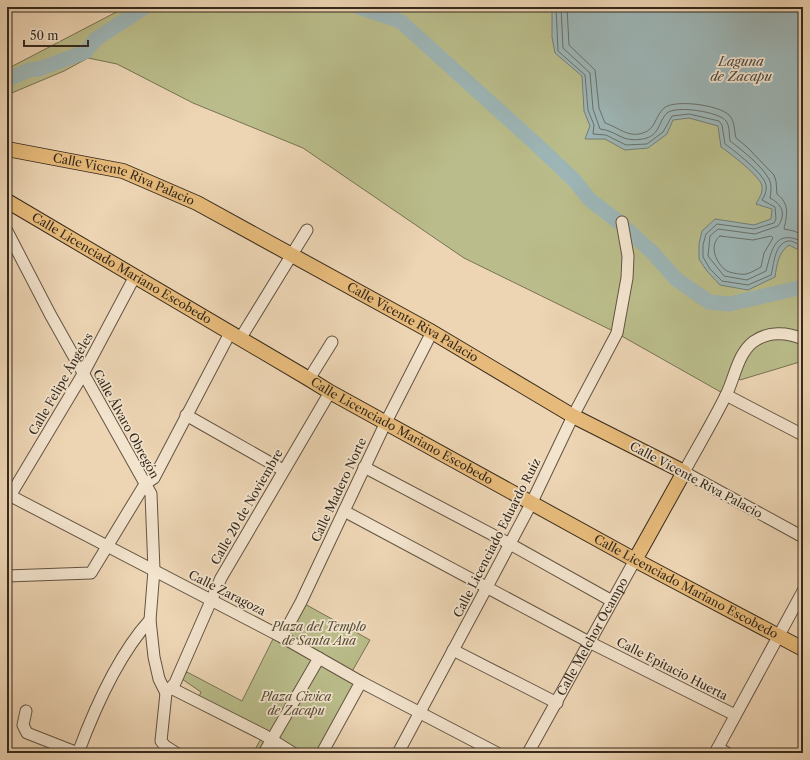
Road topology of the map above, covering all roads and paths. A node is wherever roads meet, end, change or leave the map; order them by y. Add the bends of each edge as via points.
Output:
1 (7, 149) edge
2 (7, 201) edge
3 (623, 225) dead end
4 (307, 230) dead end
5 (7, 231) edge
6 (292, 254) junction
7 (134, 278) junction
8 (432, 332) junction
9 (235, 336) junction
10 (803, 339) edge
11 (332, 342) dead end
12 (83, 374) junction
13 (309, 379) junction
14 (330, 392) junction
15 (726, 395) junction
16 (186, 415) junction
17 (573, 416) junction
18 (386, 422) junction
19 (803, 435) edge
20 (364, 467) junction
21 (283, 470) junction
22 (684, 472) junction
23 (145, 484) junction
24 (8, 497) edge
25 (532, 502) junction
26 (344, 511) junction
27 (803, 537) edge
28 (510, 544) junction
29 (109, 546) junction
30 (635, 560) junction
31 (154, 570) junction
32 (7, 576) edge
33 (487, 587) junction
34 (803, 591) edge
35 (211, 599) junction
36 (612, 601) junction
37 (150, 620) junction
38 (778, 635) junction
39 (282, 636) junction
40 (589, 642) junction
41 (803, 649) edge
42 (453, 650) junction
43 (319, 658) junction
44 (361, 682) junction
45 (171, 688) junction
46 (193, 693) dead end
47 (557, 703) junction
48 (26, 711) dead end
49 (420, 713) junction
50 (735, 715) junction
51 (271, 739) junction
52 (163, 750) edge
53 (720, 751) edge
54 (78, 753) edge
55 (176, 753) edge
56 (264, 753) edge
57 (293, 753) edge
58 (322, 753) edge
59 (398, 753) edge
60 (497, 753) edge
61 (528, 753) edge

1 - 6 main road, Calle Vicente Riva Palacio via 123,171 197,203
2 - 7 main road, Calle Licenciado Mariano Escobedo
3 - 17 street, Calle Licenciado Eduardo Ruíz via 628,256 627,278 617,333
4 - 6 street
5 - 12 street, Calle Álvaro Obregón
6 - 8 main road, Calle Vicente Riva Palacio
6 - 9 street
7 - 9 main road, Calle Licenciado Mariano Escobedo
7 - 12 street, Calle Felipe Ángeles
8 - 17 main road, Calle Vicente Riva Palacio
8 - 18 street, Calle Madero Norte
9 - 13 main road, Calle Licenciado Mariano Escobedo
9 - 16 street
10 - 15 street, Calle Melchor Ocampo via 783,333 763,336 753,342 739,360 736,375
11 - 13 street
12 - 23 street, Calle Álvaro Obregón
12 - 24 street, Calle Felipe Ángeles
13 - 14 main road, Calle Licenciado Mariano Escobedo
14 - 18 main road, Calle Licenciado Mariano Escobedo
14 - 21 street, Calle 20 de Noviembre
15 - 19 street
15 - 22 street, Calle Melchor Ocampo
16 - 21 street
16 - 23 street via 154,478
17 - 22 main road, Calle Vicente Riva Palacio
17 - 25 street, Calle Licenciado Eduardo Ruíz
18 - 20 street, Calle Madero Norte
18 - 25 main road, Calle Licenciado Mariano Escobedo
20 - 26 street, Calle Madero Norte
20 - 28 street
21 - 35 street, Calle 20 de Noviembre
22 - 27 street, Calle Vicente Riva Palacio
22 - 30 main road, Calle Melchor Ocampo
23 - 29 street
23 - 31 street, Calle Álvaro Obregón via 151,494
24 - 29 street, Calle Zaragoza
25 - 28 street, Calle Licenciado Eduardo Ruíz
25 - 30 main road, Calle Licenciado Mariano Escobedo
26 - 33 street, Calle Epitacio Huerta
26 - 39 street, Calle Madero Norte
28 - 33 street, Calle Licenciado Eduardo Ruíz
28 - 36 street
29 - 31 street, Calle Zaragoza
29 - 32 street via 92,573
30 - 36 street, Calle Melchor Ocampo
30 - 38 main road, Calle Licenciado Mariano Escobedo
31 - 35 street, Calle Zaragoza
31 - 37 street, Calle Álvaro Obregón
33 - 40 street, Calle Epitacio Huerta
33 - 42 street, Calle Licenciado Eduardo Ruíz
34 - 38 street
35 - 39 street, Calle Zaragoza
35 - 45 street, Calle 20 de Noviembre
36 - 40 street, Calle Melchor Ocampo
37 - 45 street, Calle Álvaro Obregón via 159,679
37 - 54 street via 136,636 107,687
38 - 41 main road, Calle Licenciado Mariano Escobedo
38 - 50 street
39 - 43 street, Calle Zaragoza
40 - 47 street, Calle Melchor Ocampo
40 - 50 street, Calle Epitacio Huerta
42 - 47 street
42 - 49 street, Calle Licenciado Eduardo Ruíz
43 - 44 street, Calle Zaragoza
43 - 51 street
44 - 49 street, Calle Zaragoza
44 - 58 street
45 - 46 street
45 - 51 street
45 - 52 street via 162,741
47 - 61 street, Calle Melchor Ocampo
48 - 54 street via 23,725 27,732
49 - 59 street, Calle Licenciado Eduardo Ruíz
49 - 60 street, Calle Zaragoza
50 - 53 street
51 - 56 street
51 - 57 street
52 - 55 street

